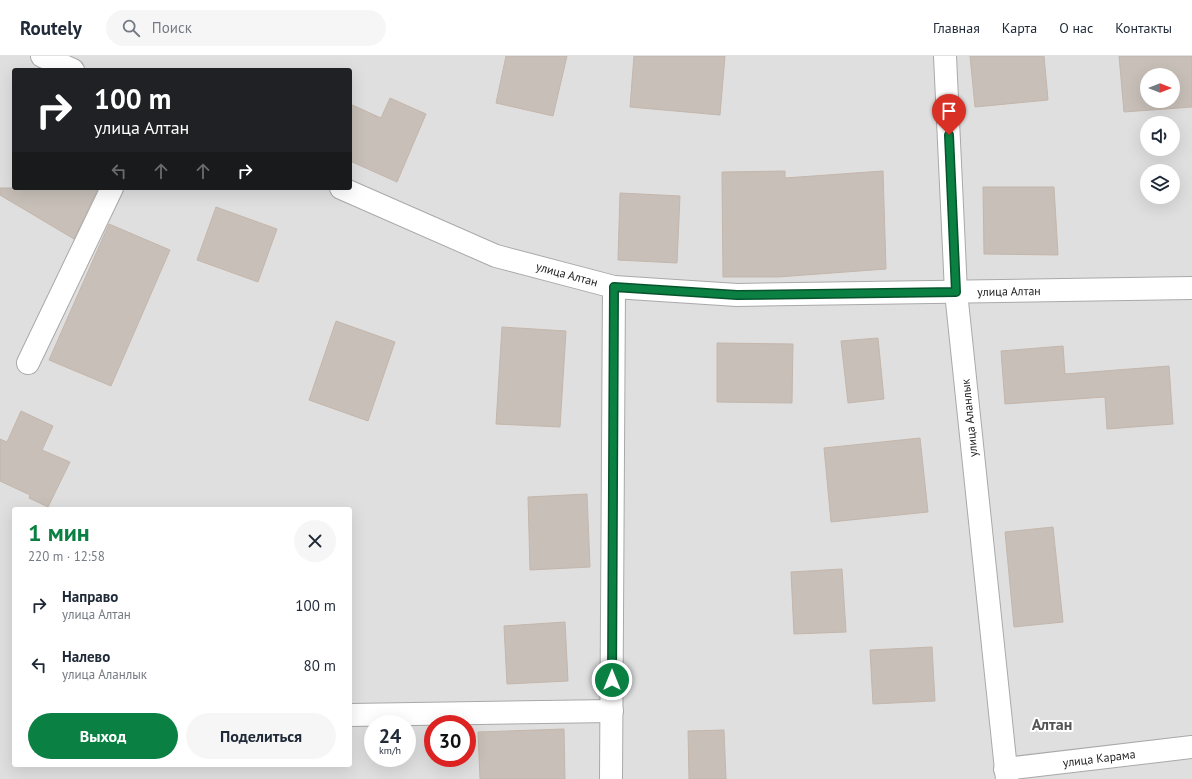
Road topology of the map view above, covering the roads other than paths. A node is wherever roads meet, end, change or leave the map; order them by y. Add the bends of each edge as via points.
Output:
1 (42, 56) edge
2 (945, 56) edge
3 (69, 68) edge
4 (111, 190) edge
5 (346, 190) edge
6 (614, 287) junction
7 (1192, 288) edge
8 (956, 292) junction
9 (28, 363) dead end
10 (612, 711) junction
11 (352, 715) edge
12 (1192, 747) edge
13 (1006, 774) edge
14 (611, 779) edge

1 - 3 street
2 - 8 street, улица Аланлык
4 - 9 street
5 - 6 street, улица Алтан via 496,256
6 - 8 street, улица Алтан via 737,295
6 - 10 street
7 - 8 street, улица Алтан
8 - 13 street, улица Аланлык
10 - 11 street
10 - 14 street
12 - 13 street, улица Карама

